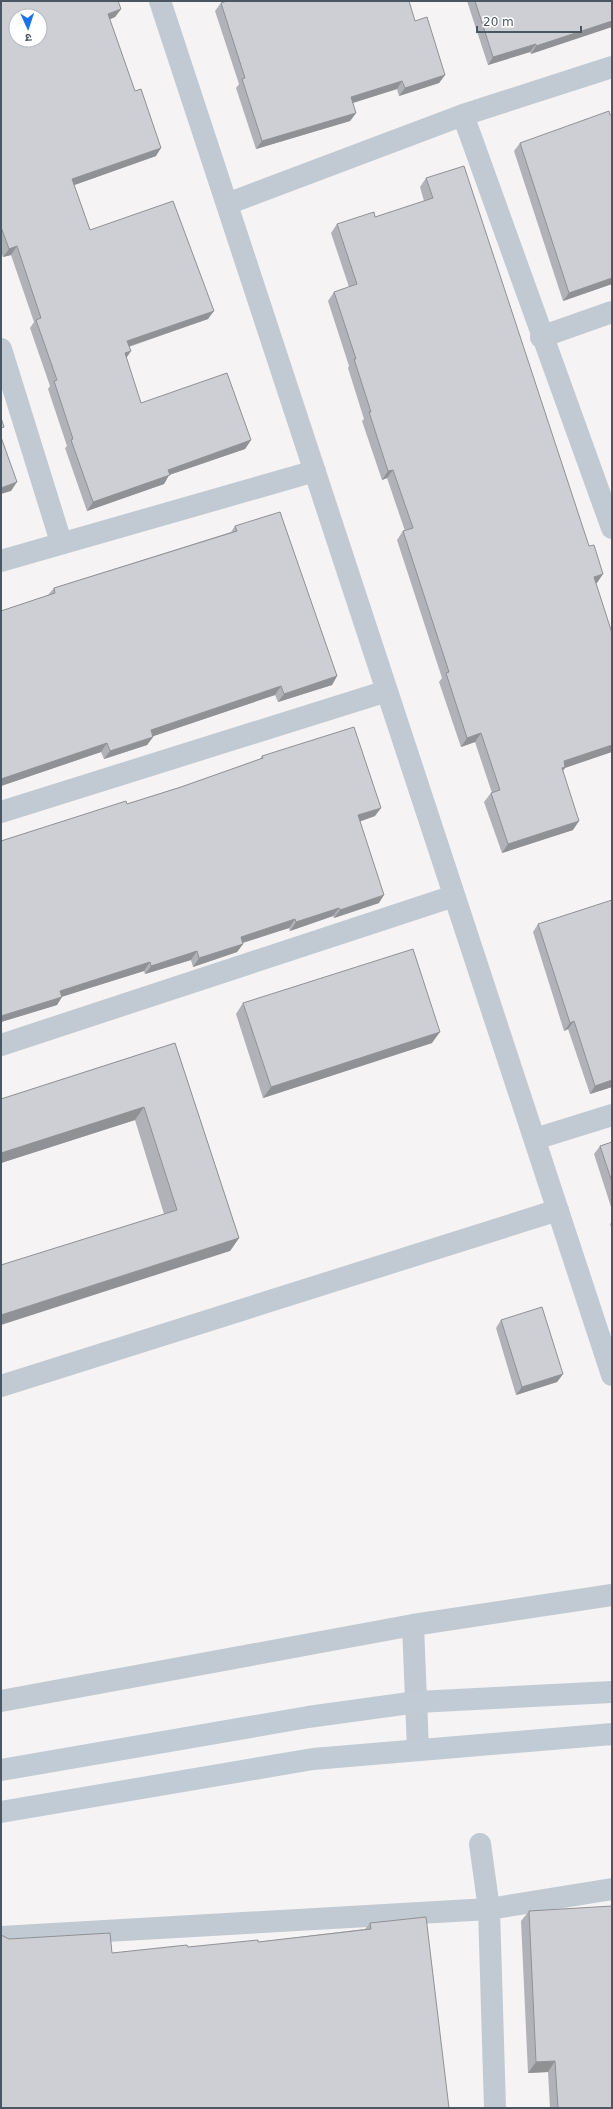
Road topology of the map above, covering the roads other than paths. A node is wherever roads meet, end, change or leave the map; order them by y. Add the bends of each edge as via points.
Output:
1 (160, 1) edge
2 (612, 67) edge
3 (463, 115) junction
4 (227, 204) junction
5 (612, 312) edge
6 (541, 337) junction
7 (1, 349) edge
8 (315, 471) junction
9 (612, 528) edge
10 (61, 542) junction
11 (1, 561) edge
12 (387, 692) junction
13 (1, 812) edge
14 (454, 896) junction
15 (1, 1045) edge
16 (612, 1115) edge
17 (534, 1139) junction
18 (558, 1210) junction
19 (605, 1328) edge
20 (612, 1375) edge
21 (1, 1386) edge
22 (612, 1595) edge
23 (413, 1625) junction
24 (612, 1692) edge
25 (1, 1701) edge
26 (417, 1702) junction
27 (612, 1734) edge
28 (418, 1750) junction
29 (1, 1769) edge
30 (1, 1812) edge
31 (480, 1844) dead end
32 (612, 1889) edge
33 (489, 1909) junction
34 (1, 1937) edge
35 (495, 2108) edge

1 - 4 street
2 - 3 street
3 - 4 street
3 - 6 street
4 - 8 street
5 - 6 street
6 - 9 street
7 - 10 street
8 - 10 street
8 - 12 street
10 - 11 street
12 - 13 street
12 - 14 street
14 - 15 street
14 - 17 street
16 - 17 street
17 - 18 street
18 - 19 street
18 - 21 street
19 - 20 street
22 - 23 street
23 - 25 street
23 - 26 street
24 - 26 main road
26 - 28 street
26 - 29 main road via 308,1717
27 - 28 main road
28 - 30 main road via 314,1759
31 - 33 street
32 - 33 street
33 - 34 street
33 - 35 street

